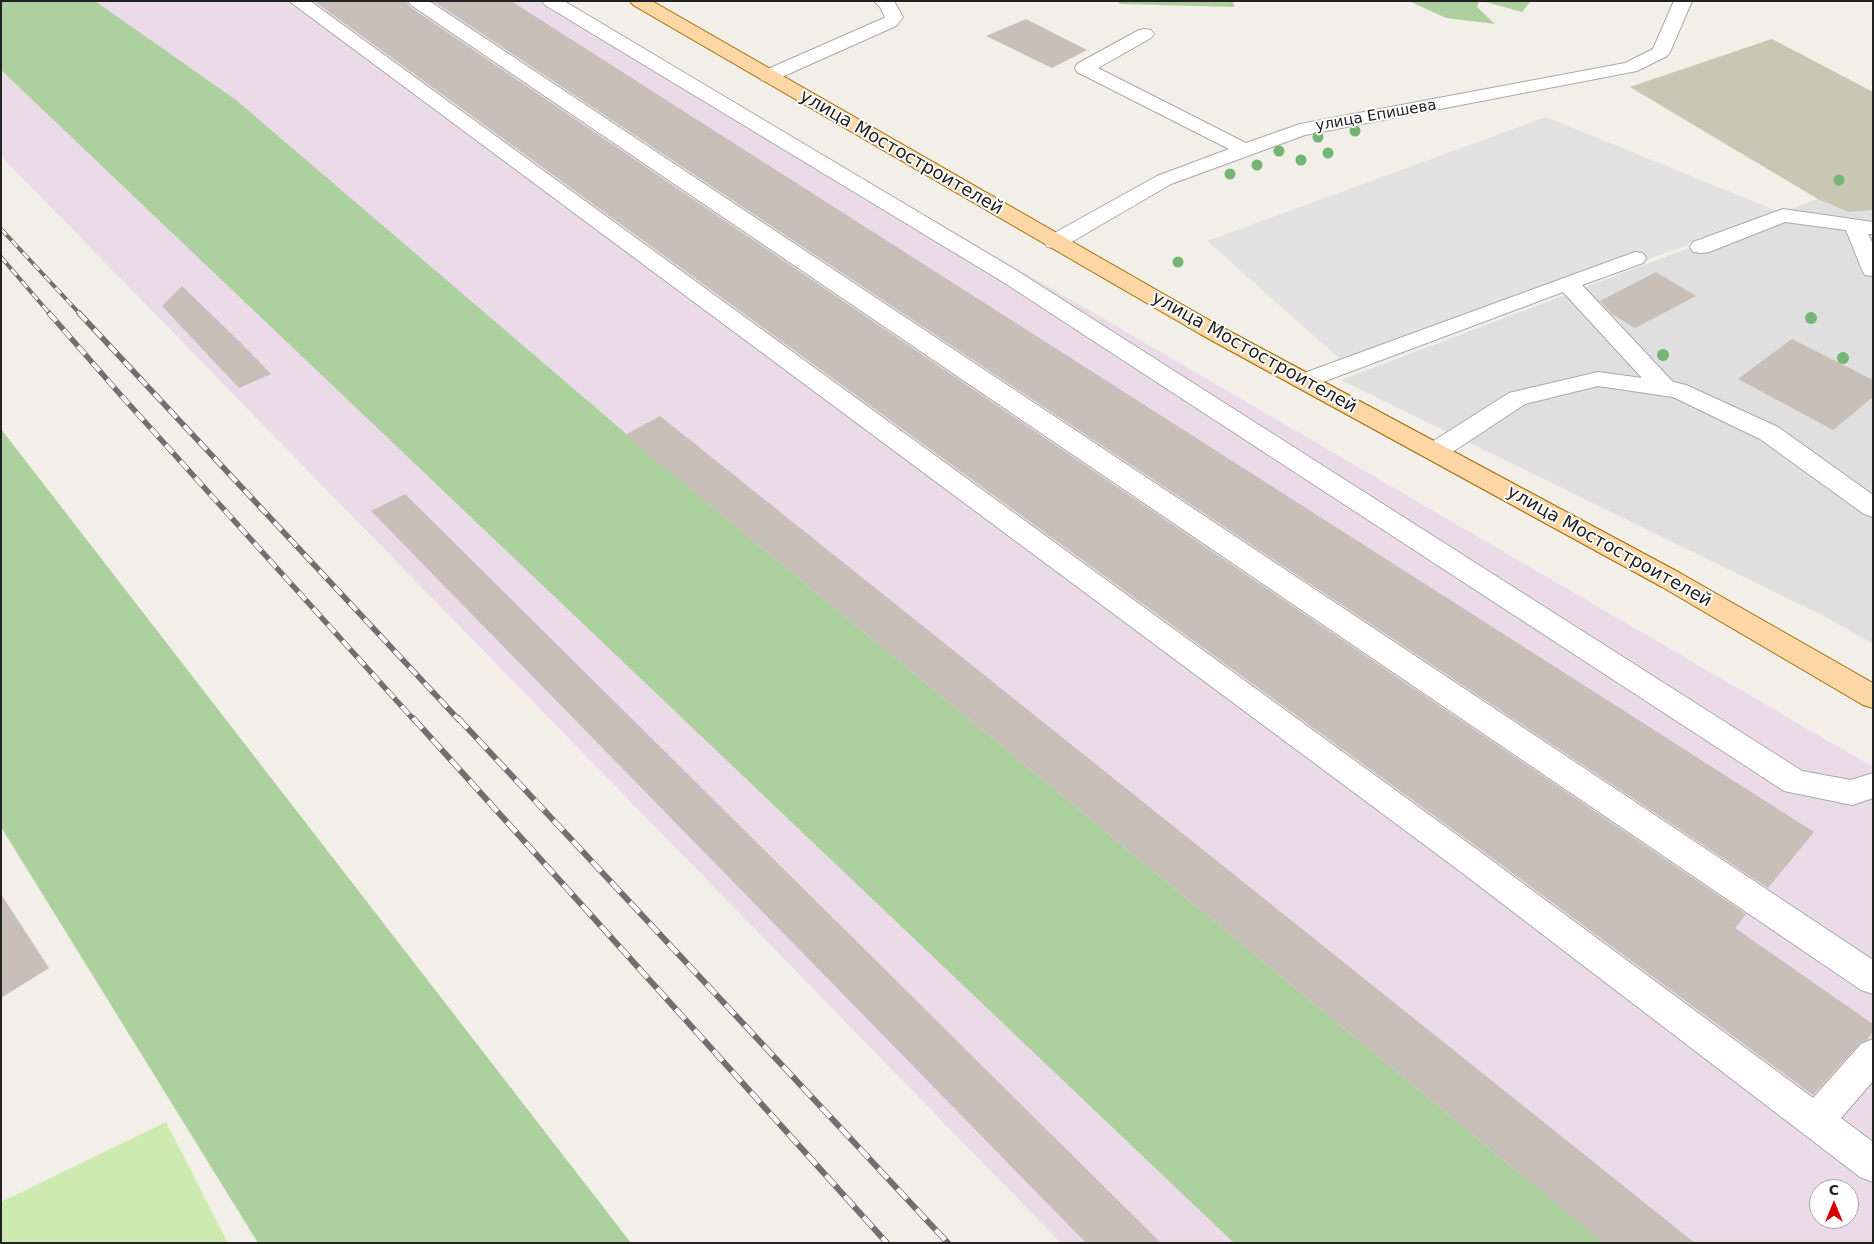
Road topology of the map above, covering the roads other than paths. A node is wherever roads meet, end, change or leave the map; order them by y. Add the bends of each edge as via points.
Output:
1 (298, 1) edge
2 (418, 1) edge
3 (551, 1) edge
4 (639, 1) edge
5 (883, 1) edge
6 (1683, 1) edge
7 (1145, 34) dead end
8 (768, 76) junction
9 (1245, 150) junction
10 (1864, 228) edge
11 (1055, 242) junction
12 (1701, 248) dead end
13 (1635, 258) dead end
14 (1873, 270) edge
15 (1567, 284) junction
16 (1536, 295) junction
17 (1608, 328) junction
18 (1304, 381) junction
19 (1666, 389) junction
20 (1436, 450) junction
21 (1873, 508) edge
22 (1873, 697) edge
23 (1873, 785) edge
24 (1873, 979) edge
25 (1873, 1055) edge
26 (1816, 1121) junction
27 (1873, 1164) edge

1 - 26 street via 1444,842
2 - 24 street
3 - 23 street via 1011,277 1795,782 1852,792
4 - 8 main road, улица Мостостроителей
5 - 8 street via 894,17 890,22
6 - 9 street, улица Епишева via 1662,52 1630,67 1300,130
7 - 9 street via 1084,68
8 - 11 main road, улица Мостостроителей
9 - 11 street, улица Епишева via 1164,180
10 - 12 street via 1783,214
10 - 14 street
11 - 18 main road, улица Мостостроителей
13 - 15 street
15 - 16 street
15 - 17 street
16 - 17 street
16 - 18 street
17 - 19 street
18 - 20 main road, улица Мостостроителей
19 - 20 street via 1598,379 1516,398
19 - 21 street via 1678,390 1768,433
20 - 22 main road, улица Мостостроителей
25 - 26 street
26 - 27 street

